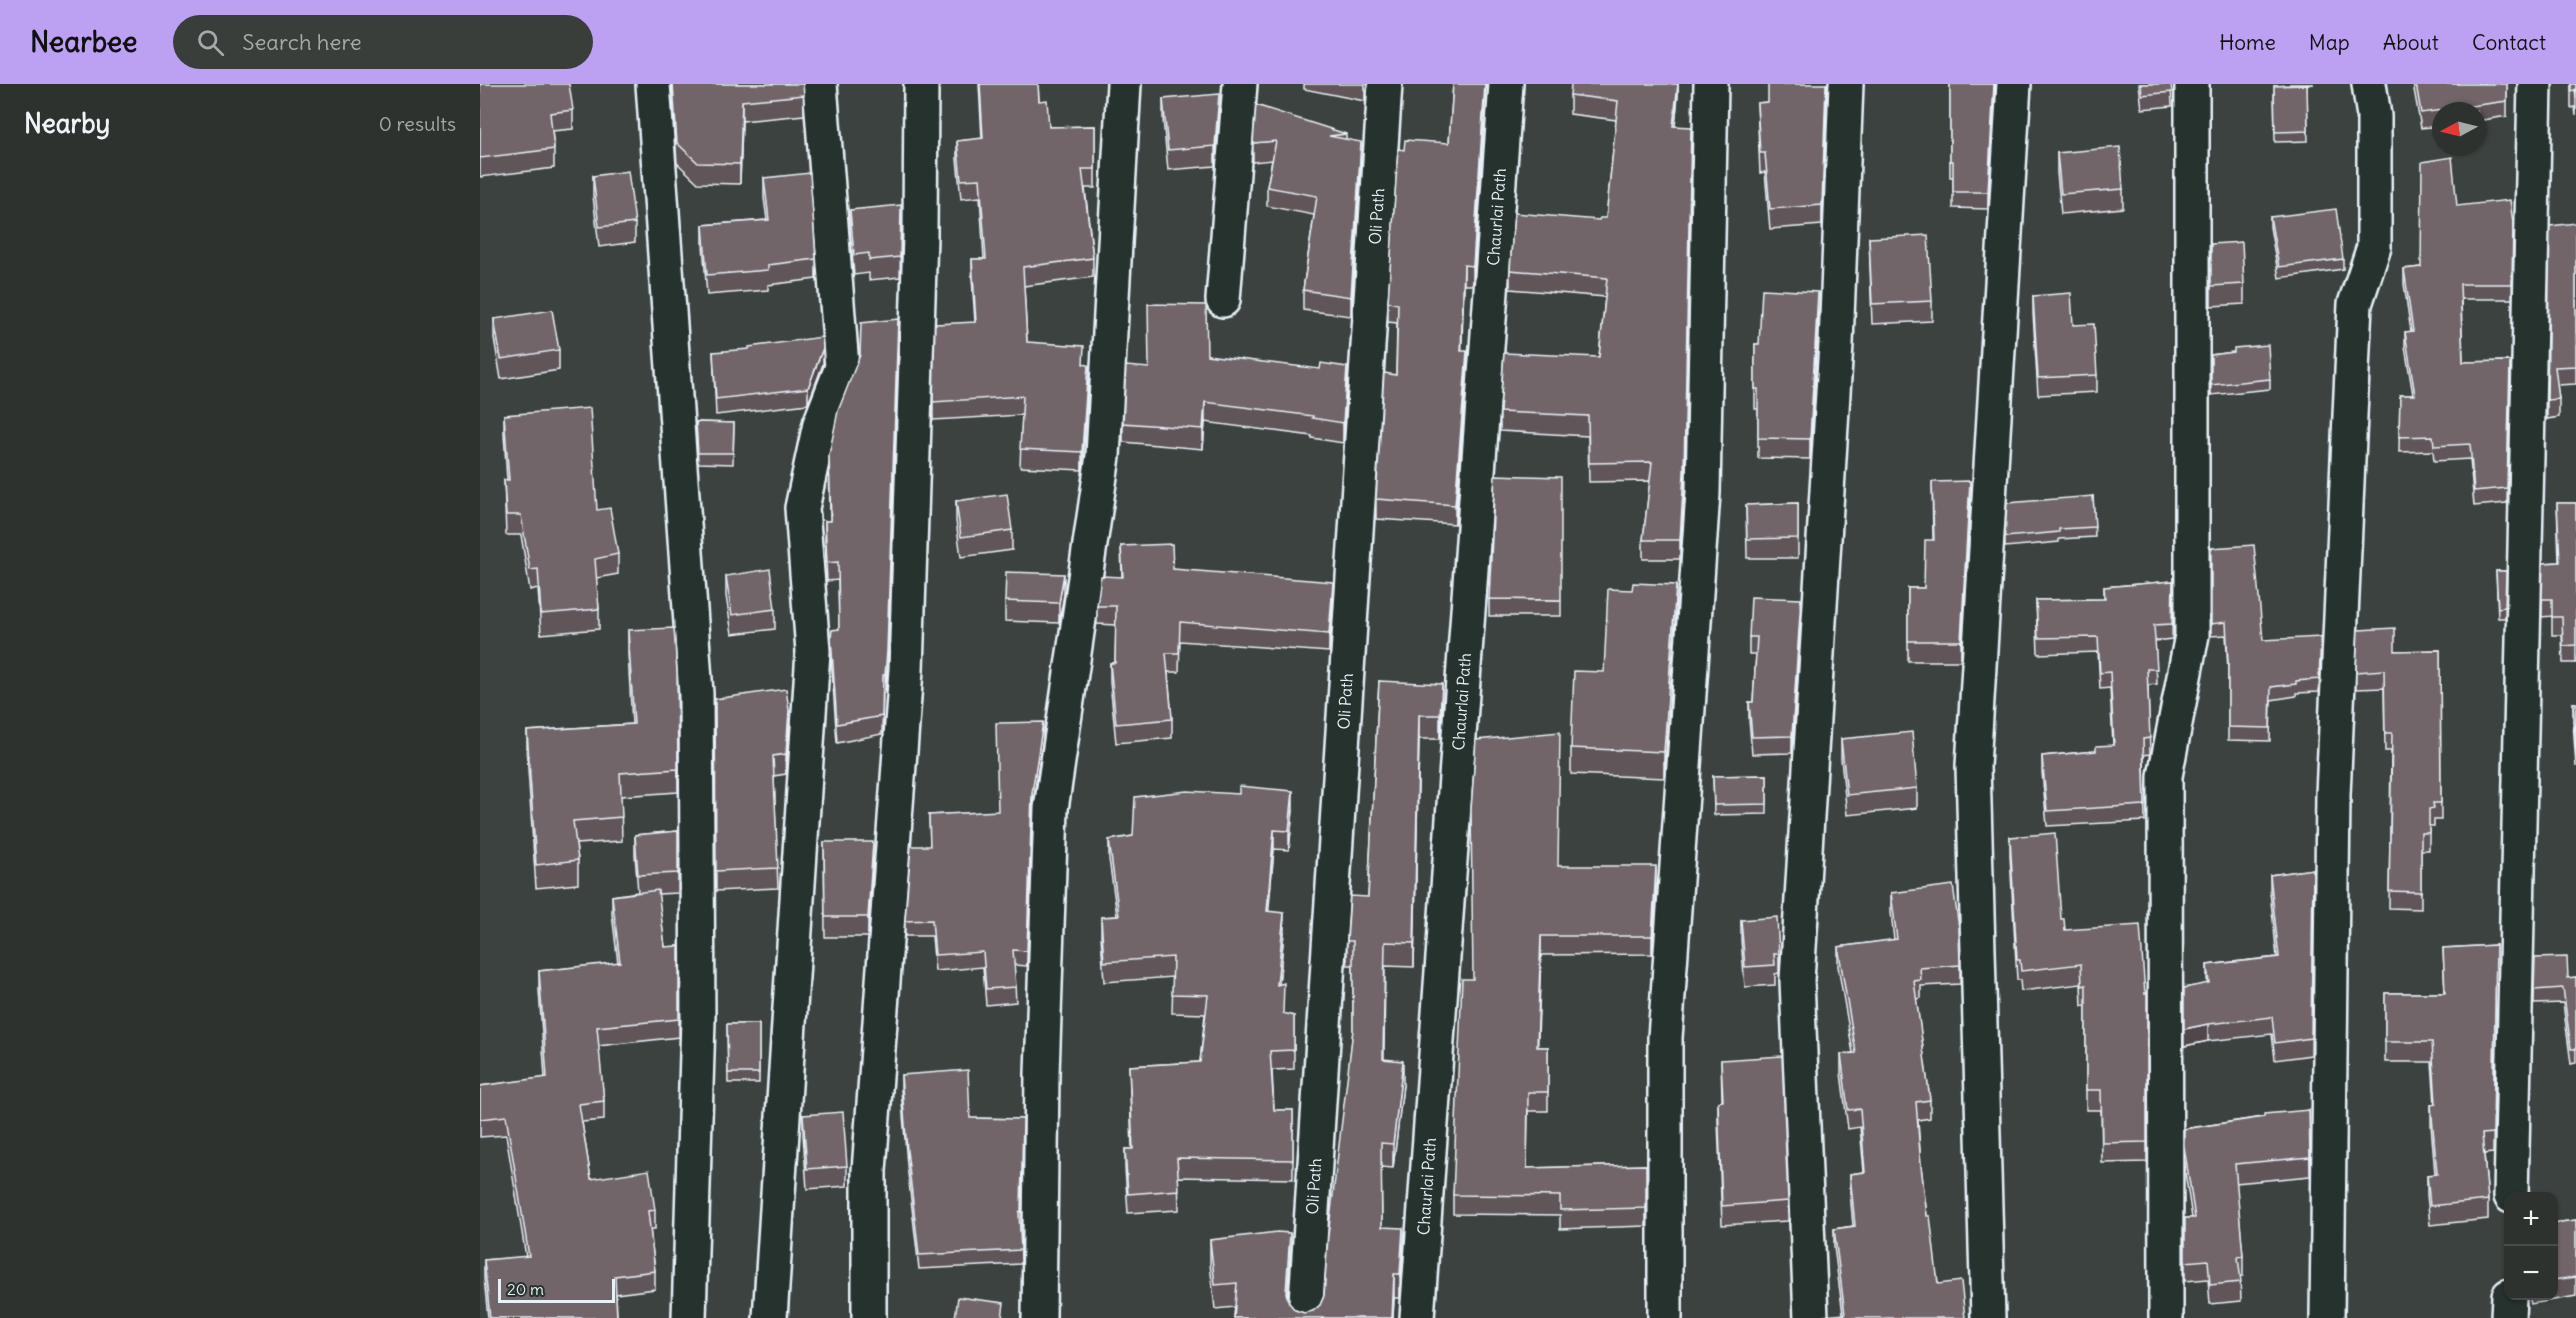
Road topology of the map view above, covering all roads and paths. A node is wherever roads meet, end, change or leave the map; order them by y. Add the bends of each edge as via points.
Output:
1 (653, 84) edge
2 (820, 84) edge
3 (921, 84) edge
4 (1124, 84) edge
5 (1240, 84) edge
6 (1385, 84) edge
7 (1506, 84) edge
8 (1711, 84) edge
9 (1846, 84) edge
10 (2014, 84) edge
11 (2192, 84) edge
12 (2369, 84) edge
13 (2535, 84) edge
14 (1223, 300) dead end
15 (2511, 1192) edge
16 (2509, 1300) edge
17 (689, 1318) edge
18 (770, 1318) edge
19 (868, 1318) edge
20 (1039, 1318) edge
21 (1305, 1318) edge
22 (1418, 1318) edge
23 (1665, 1318) edge
24 (1811, 1318) edge
25 (1988, 1318) edge
26 (2166, 1318) edge
27 (2326, 1318) edge
28 (2508, 1318) edge

1 - 17 street via 696,694 698,1020
2 - 18 street via 842,367 820,424 802,508 813,651
3 - 19 street via 906,670 869,1171
4 - 20 street via 1103,456 1051,809
5 - 14 street
6 - 21 street, Oli Path
7 - 22 street, Chaurlai Path
8 - 23 street via 1703,493 1665,1038
9 - 24 street via 1836,344 1797,980
10 - 25 street via 1973,766
11 - 26 street via 2192,635 2165,776
12 - 27 street via 2374,116 2374,247 2355,304 2333,795
13 - 15 street
16 - 28 street

